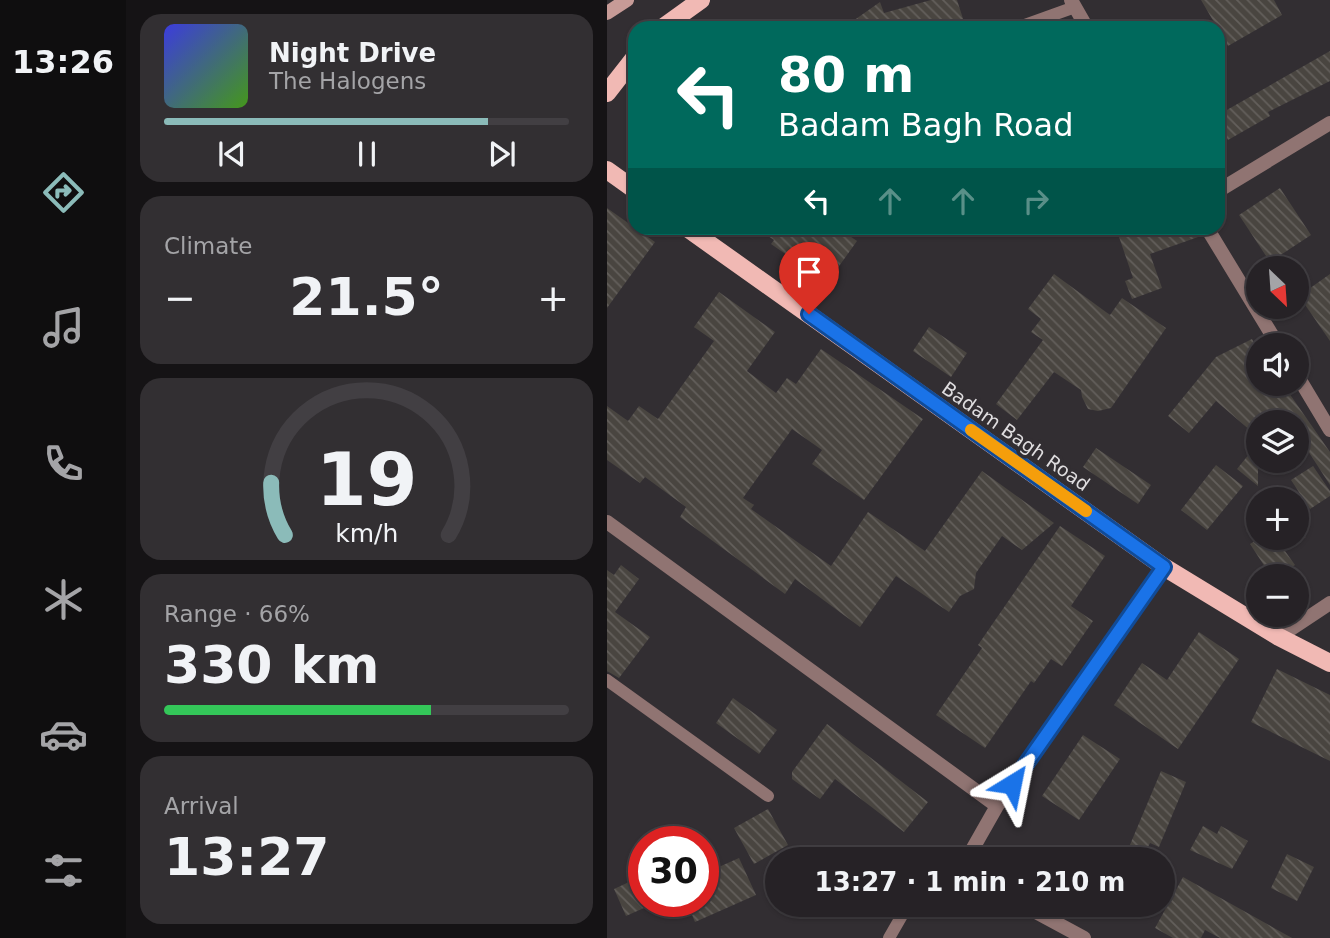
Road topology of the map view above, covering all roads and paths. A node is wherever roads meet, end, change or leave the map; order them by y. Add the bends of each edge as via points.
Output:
1 (627, 0) edge
2 (701, 0) edge
3 (1073, 3) edge
4 (607, 13) edge
5 (672, 21) edge
6 (1032, 21) edge
7 (1083, 21) edge
8 (628, 66) edge
9 (607, 93) edge
10 (1330, 123) edge
11 (607, 170) edge
12 (628, 185) edge
13 (1225, 187) edge
14 (697, 235) edge
15 (1211, 235) edge
16 (1271, 333) edge
17 (1309, 395) edge
18 (1330, 430) edge
19 (607, 523) edge
20 (1164, 567) junction
21 (1330, 603) edge
22 (1279, 637) junction
23 (1330, 663) edge
24 (607, 680) edge
25 (768, 796) dead end
26 (997, 806) junction
27 (979, 847) edge
28 (901, 917) edge
29 (1045, 917) edge
30 (889, 938) edge
31 (1084, 938) edge

1 - 4 main road
2 - 5 main road
3 - 6 lane
3 - 7 street
8 - 9 main road
10 - 13 street
11 - 12 main road
14 - 20 main road, Badam Bagh Road
15 - 16 street
17 - 18 street
19 - 26 street
20 - 22 main road, Badam Bagh Road
20 - 26 street
21 - 22 street
22 - 23 main road, Badam Bagh Road
24 - 25 lane
26 - 27 street
28 - 30 lane
29 - 31 street

